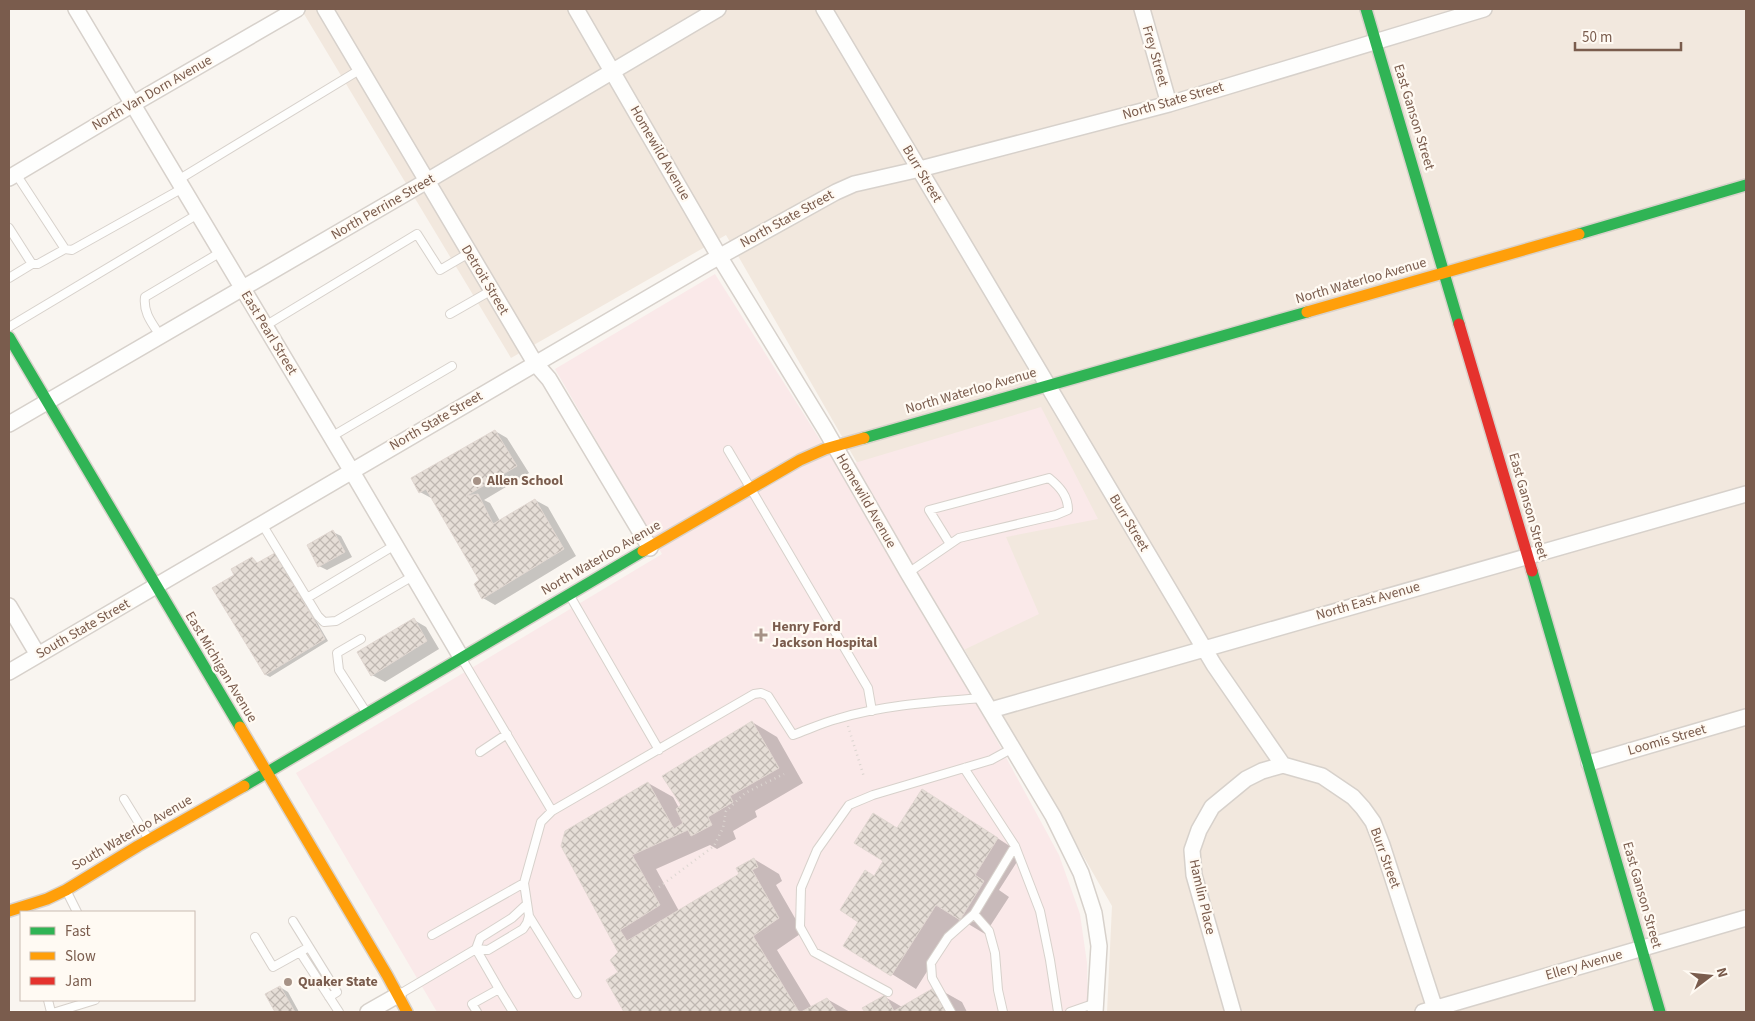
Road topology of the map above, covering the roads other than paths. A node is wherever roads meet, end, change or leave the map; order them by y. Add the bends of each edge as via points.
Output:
1 (76, 9) edge
2 (297, 9) edge
3 (325, 9) edge
4 (576, 9) edge
5 (718, 9) edge
6 (824, 9) edge
7 (1142, 9) edge
8 (1366, 9) edge
9 (1484, 9) edge
10 (1375, 40) junction
11 (362, 69) junction
12 (613, 71) junction
13 (133, 104) junction
14 (1169, 104) junction
15 (920, 170) junction
16 (13, 176) edge
17 (427, 181) junction
18 (180, 184) junction
19 (1746, 185) edge
20 (198, 214) junction
21 (9, 228) edge
22 (65, 249) junction
23 (220, 252) junction
24 (469, 253) junction
25 (719, 256) junction
26 (32, 264) junction
27 (1444, 273) junction
28 (9, 278) edge
29 (243, 289) junction
30 (492, 290) junction
31 (450, 314) dead end
32 (265, 326) junction
33 (9, 327) edge
34 (9, 337) edge
35 (161, 337) junction
36 (535, 363) junction
37 (452, 366) dead end
38 (1048, 385) junction
39 (47, 403) junction
40 (9, 424) edge
41 (331, 437) junction
42 (833, 445) junction
43 (728, 450) dead end
44 (352, 470) junction
45 (751, 487) junction
46 (1746, 494) edge
47 (262, 524) junction
48 (950, 544) junction
49 (395, 545) junction
50 (650, 548) junction
51 (1527, 556) junction
52 (908, 573) junction
53 (414, 576) junction
54 (156, 586) junction
55 (569, 595) junction
56 (307, 598) junction
57 (9, 606) edge
58 (361, 639) dead end
59 (1204, 648) junction
60 (38, 655) junction
61 (461, 658) junction
62 (9, 672) edge
63 (986, 704) junction
64 (872, 711) junction
65 (367, 713) junction
66 (1746, 717) edge
67 (507, 734) junction
68 (1014, 748) junction
69 (659, 750) junction
70 (480, 752) dead end
71 (1588, 763) junction
72 (1283, 765) junction
73 (964, 768) junction
74 (267, 773) junction
75 (124, 799) dead end
76 (552, 811) junction
77 (149, 840) junction
78 (1015, 846) junction
79 (524, 883) junction
80 (66, 890) junction
81 (527, 904) junction
82 (9, 911) edge
83 (76, 911) edge
84 (974, 914) junction
85 (529, 916) junction
86 (1746, 918) edge
87 (293, 921) dead end
88 (432, 936) dead end
89 (256, 937) dead end
90 (309, 947) junction
91 (476, 949) junction
92 (1641, 949) junction
93 (300, 952) junction
94 (500, 989) junction
95 (888, 992) dead end
96 (577, 994) dead end
97 (398, 995) junction
98 (329, 997) junction
99 (90, 1001) edge
100 (1095, 1008) edge
101 (1431, 1011) edge
102 (56, 1012) edge
103 (338, 1012) edge
104 (368, 1012) edge
105 (407, 1012) edge
106 (477, 1012) edge
107 (513, 1012) edge
108 (951, 1012) edge
109 (1003, 1012) edge
110 (1058, 1012) edge
111 (1070, 1012) edge
112 (1233, 1012) edge
113 (1660, 1012) edge

1 - 13 street, East Pearl Street
2 - 13 street, North Van Dorn Avenue
3 - 11 street, Detroit Street
4 - 12 street, Homewild Avenue
5 - 12 street, North Perrine Street
6 - 15 street, Burr Street
7 - 14 street, Frey Street
8 - 10 street, East Ganson Street
9 - 10 street, North State Street
10 - 14 street, North State Street
10 - 27 street, East Ganson Street
11 - 17 street, Detroit Street
11 - 18 lane
12 - 17 street, North Perrine Street
12 - 25 street, Homewild Avenue
13 - 16 street, North Van Dorn Avenue
13 - 18 street, East Pearl Street
14 - 15 street, North State Street
15 - 25 street, North State Street via 854,184
15 - 38 street, Burr Street
16 - 22 lane
17 - 24 street, Detroit Street
17 - 29 street, North Perrine Street
18 - 20 street, East Pearl Street
18 - 22 lane via 72,250
19 - 27 street, North Waterloo Avenue
20 - 23 street, East Pearl Street
20 - 33 lane
21 - 26 lane
22 - 26 lane
23 - 29 street, East Pearl Street
23 - 35 lane via 145,297 146,313
24 - 30 street, Detroit Street
24 - 32 lane via 440,270 417,234
25 - 36 street, North State Street
25 - 42 street, Homewild Avenue
26 - 28 lane
27 - 38 street, North Waterloo Avenue
27 - 51 street, East Ganson Street
29 - 32 street, East Pearl Street
29 - 35 street, North Perrine Street
30 - 31 lane
30 - 36 street, Detroit Street
32 - 41 street, East Pearl Street
34 - 39 street, East Michigan Avenue
35 - 39 street, North Perrine Street
36 - 44 street, North State Street
36 - 50 street, Detroit Street via 549,379
37 - 41 lane
38 - 42 street, North Waterloo Avenue
38 - 59 street, Burr Street
39 - 40 street, North Perrine Street
39 - 54 street, East Michigan Avenue
41 - 44 street, East Pearl Street
42 - 45 street, North Waterloo Avenue
42 - 52 street, Homewild Avenue
43 - 45 lane
44 - 47 street, North State Street
44 - 49 street, East Pearl Street
45 - 50 street, North Waterloo Avenue
45 - 64 lane via 868,688
46 - 51 street, North East Avenue
47 - 54 street, North State Street
47 - 56 lane
48 - 48 lane via 928,510 1049,478 1068,500 1068,510 1056,515 959,538
48 - 52 lane
49 - 53 street, East Pearl Street
49 - 56 lane
50 - 55 street, North Waterloo Avenue
51 - 59 street, North East Avenue
51 - 71 street, East Ganson Street
52 - 63 street, Homewild Avenue
53 - 56 lane via 330,623 324,622
53 - 61 street, East Pearl Street
54 - 60 street, South State Street
54 - 74 street, East Michigan Avenue
55 - 61 street, North Waterloo Avenue
55 - 69 lane
57 - 60 street
58 - 65 lane via 338,653 338,670
59 - 63 street, North East Avenue
59 - 72 street, Burr Street
60 - 62 street, South State Street
61 - 65 street, North Waterloo Avenue
61 - 67 lane
63 - 64 lane via 918,704
63 - 68 street, Homewild Avenue
64 - 69 lane via 793,735 768,696 754,694
65 - 74 street, North Waterloo Avenue
66 - 71 street, Loomis Street
67 - 70 lane
67 - 76 lane
68 - 73 lane via 991,760
68 - 100 street, Homewild Avenue via 1053,816 1080,873 1094,913 1098,946
69 - 76 lane
71 - 92 street, East Ganson Street
72 - 101 street, Burr Street via 1322,776 1340,787 1373,822
72 - 112 street, Hamlin Place via 1246,779 1212,807 1192,850 1194,875
73 - 78 lane
73 - 95 lane via 849,805 817,850 801,888 800,927 814,952
74 - 77 street, South Waterloo Avenue
74 - 97 street, East Michigan Avenue
75 - 77 lane
76 - 79 lane via 541,822
77 - 80 street, South Waterloo Avenue
78 - 84 lane
78 - 110 lane via 1040,911
79 - 81 lane
79 - 88 lane
80 - 82 street, South Waterloo Avenue
80 - 83 lane
81 - 85 lane
81 - 91 lane via 512,918 480,938
84 - 108 lane via 948,937 931,963 932,978
84 - 109 lane via 989,931
85 - 91 lane via 518,933 488,950
85 - 96 lane
86 - 92 street, Ellery Avenue
87 - 90 lane
89 - 93 lane via 273,968
90 - 93 lane
90 - 98 lane via 337,992
91 - 94 lane
91 - 97 lane
92 - 101 street, Ellery Avenue
92 - 113 street, East Ganson Street
93 - 98 lane
94 - 106 lane via 472,1004
94 - 107 lane
97 - 104 street
97 - 105 street, East Michigan Avenue
98 - 103 lane
99 - 102 lane
100 - 111 lane

